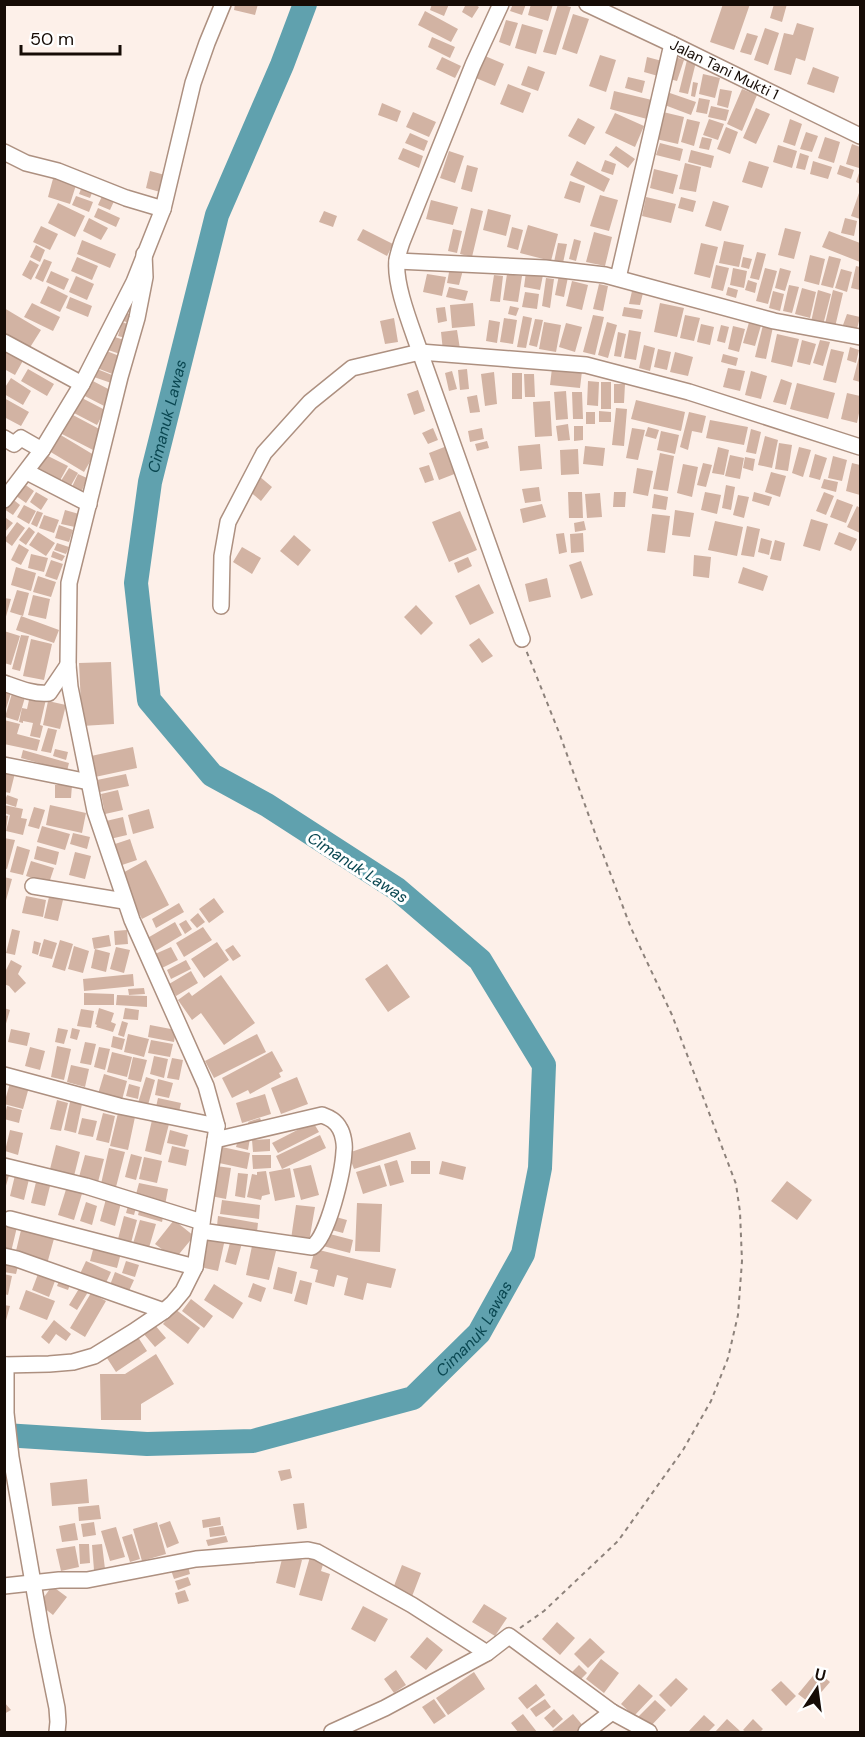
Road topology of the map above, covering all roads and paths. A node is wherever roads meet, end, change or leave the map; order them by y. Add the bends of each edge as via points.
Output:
1 (223, 4) edge
2 (501, 4) edge
3 (587, 4) edge
4 (672, 44) junction
5 (861, 136) edge
6 (4, 152) edge
7 (163, 209) junction
8 (144, 254) junction
9 (397, 261) junction
10 (618, 278) junction
11 (861, 337) edge
12 (4, 342) edge
13 (420, 352) junction
14 (82, 384) junction
15 (4, 438) edge
16 (32, 445) junction
17 (861, 447) edge
18 (27, 471) junction
19 (4, 500) edge
20 (89, 504) junction
21 (221, 606) dead end
22 (522, 639) joint
23 (68, 665) junction
24 (4, 683) edge
25 (4, 765) edge
26 (89, 782) junction
27 (33, 886) dead end
28 (124, 901) junction
29 (4, 1075) edge
30 (216, 1133) junction
31 (4, 1166) edge
32 (10, 1219) dead end
33 (202, 1226) junction
34 (4, 1256) edge
35 (195, 1267) junction
36 (164, 1311) junction
37 (5, 1365) edge
38 (34, 1583) junction
39 (4, 1586) edge
40 (508, 1636) junction
41 (487, 1653) junction
42 (612, 1712) junction
43 (57, 1732) edge
44 (332, 1732) edge
45 (586, 1732) edge
46 (649, 1732) edge

1 - 7 street via 193,83
2 - 9 street via 473,65
3 - 4 street, Jalan Tani Mukti 1
4 - 5 street, Jalan Tani Mukti 1
4 - 10 street
6 - 7 street
7 - 8 street
8 - 14 street via 134,282
8 - 20 street via 146,277 137,318
9 - 10 street via 545,268
9 - 13 street via 405,308
10 - 11 street via 774,321
12 - 14 street
13 - 17 street via 586,365 689,392
13 - 21 street via 352,368 310,402 264,453 228,522 222,556
13 - 22 street
14 - 16 street
15 - 16 street via 14,444 20,438
16 - 18 street
18 - 19 street
18 - 20 street
20 - 23 street via 69,583
22 - 40 path via 631,928 672,1015 736,1184 742,1261 738,1315 728,1358 711,1401 683,1450 618,1541 544,1611
23 - 24 street via 46,693
23 - 26 street
25 - 26 street
26 - 28 street
27 - 28 street
28 - 30 street via 206,1086
29 - 30 street
30 - 33 street
30 - 33 street via 322,1115 332,1118 341,1130 345,1150 326,1227 312,1248
31 - 33 street via 86,1186
32 - 35 street
33 - 35 street
34 - 36 street
35 - 36 street via 183,1291
36 - 37 street via 94,1356 65,1363
37 - 38 street via 11,1457
38 - 39 street
38 - 41 street via 94,1579 196,1559 308,1550 412,1605
38 - 43 street via 57,1708
40 - 41 street
40 - 42 street
41 - 44 street
42 - 45 street
42 - 46 street

